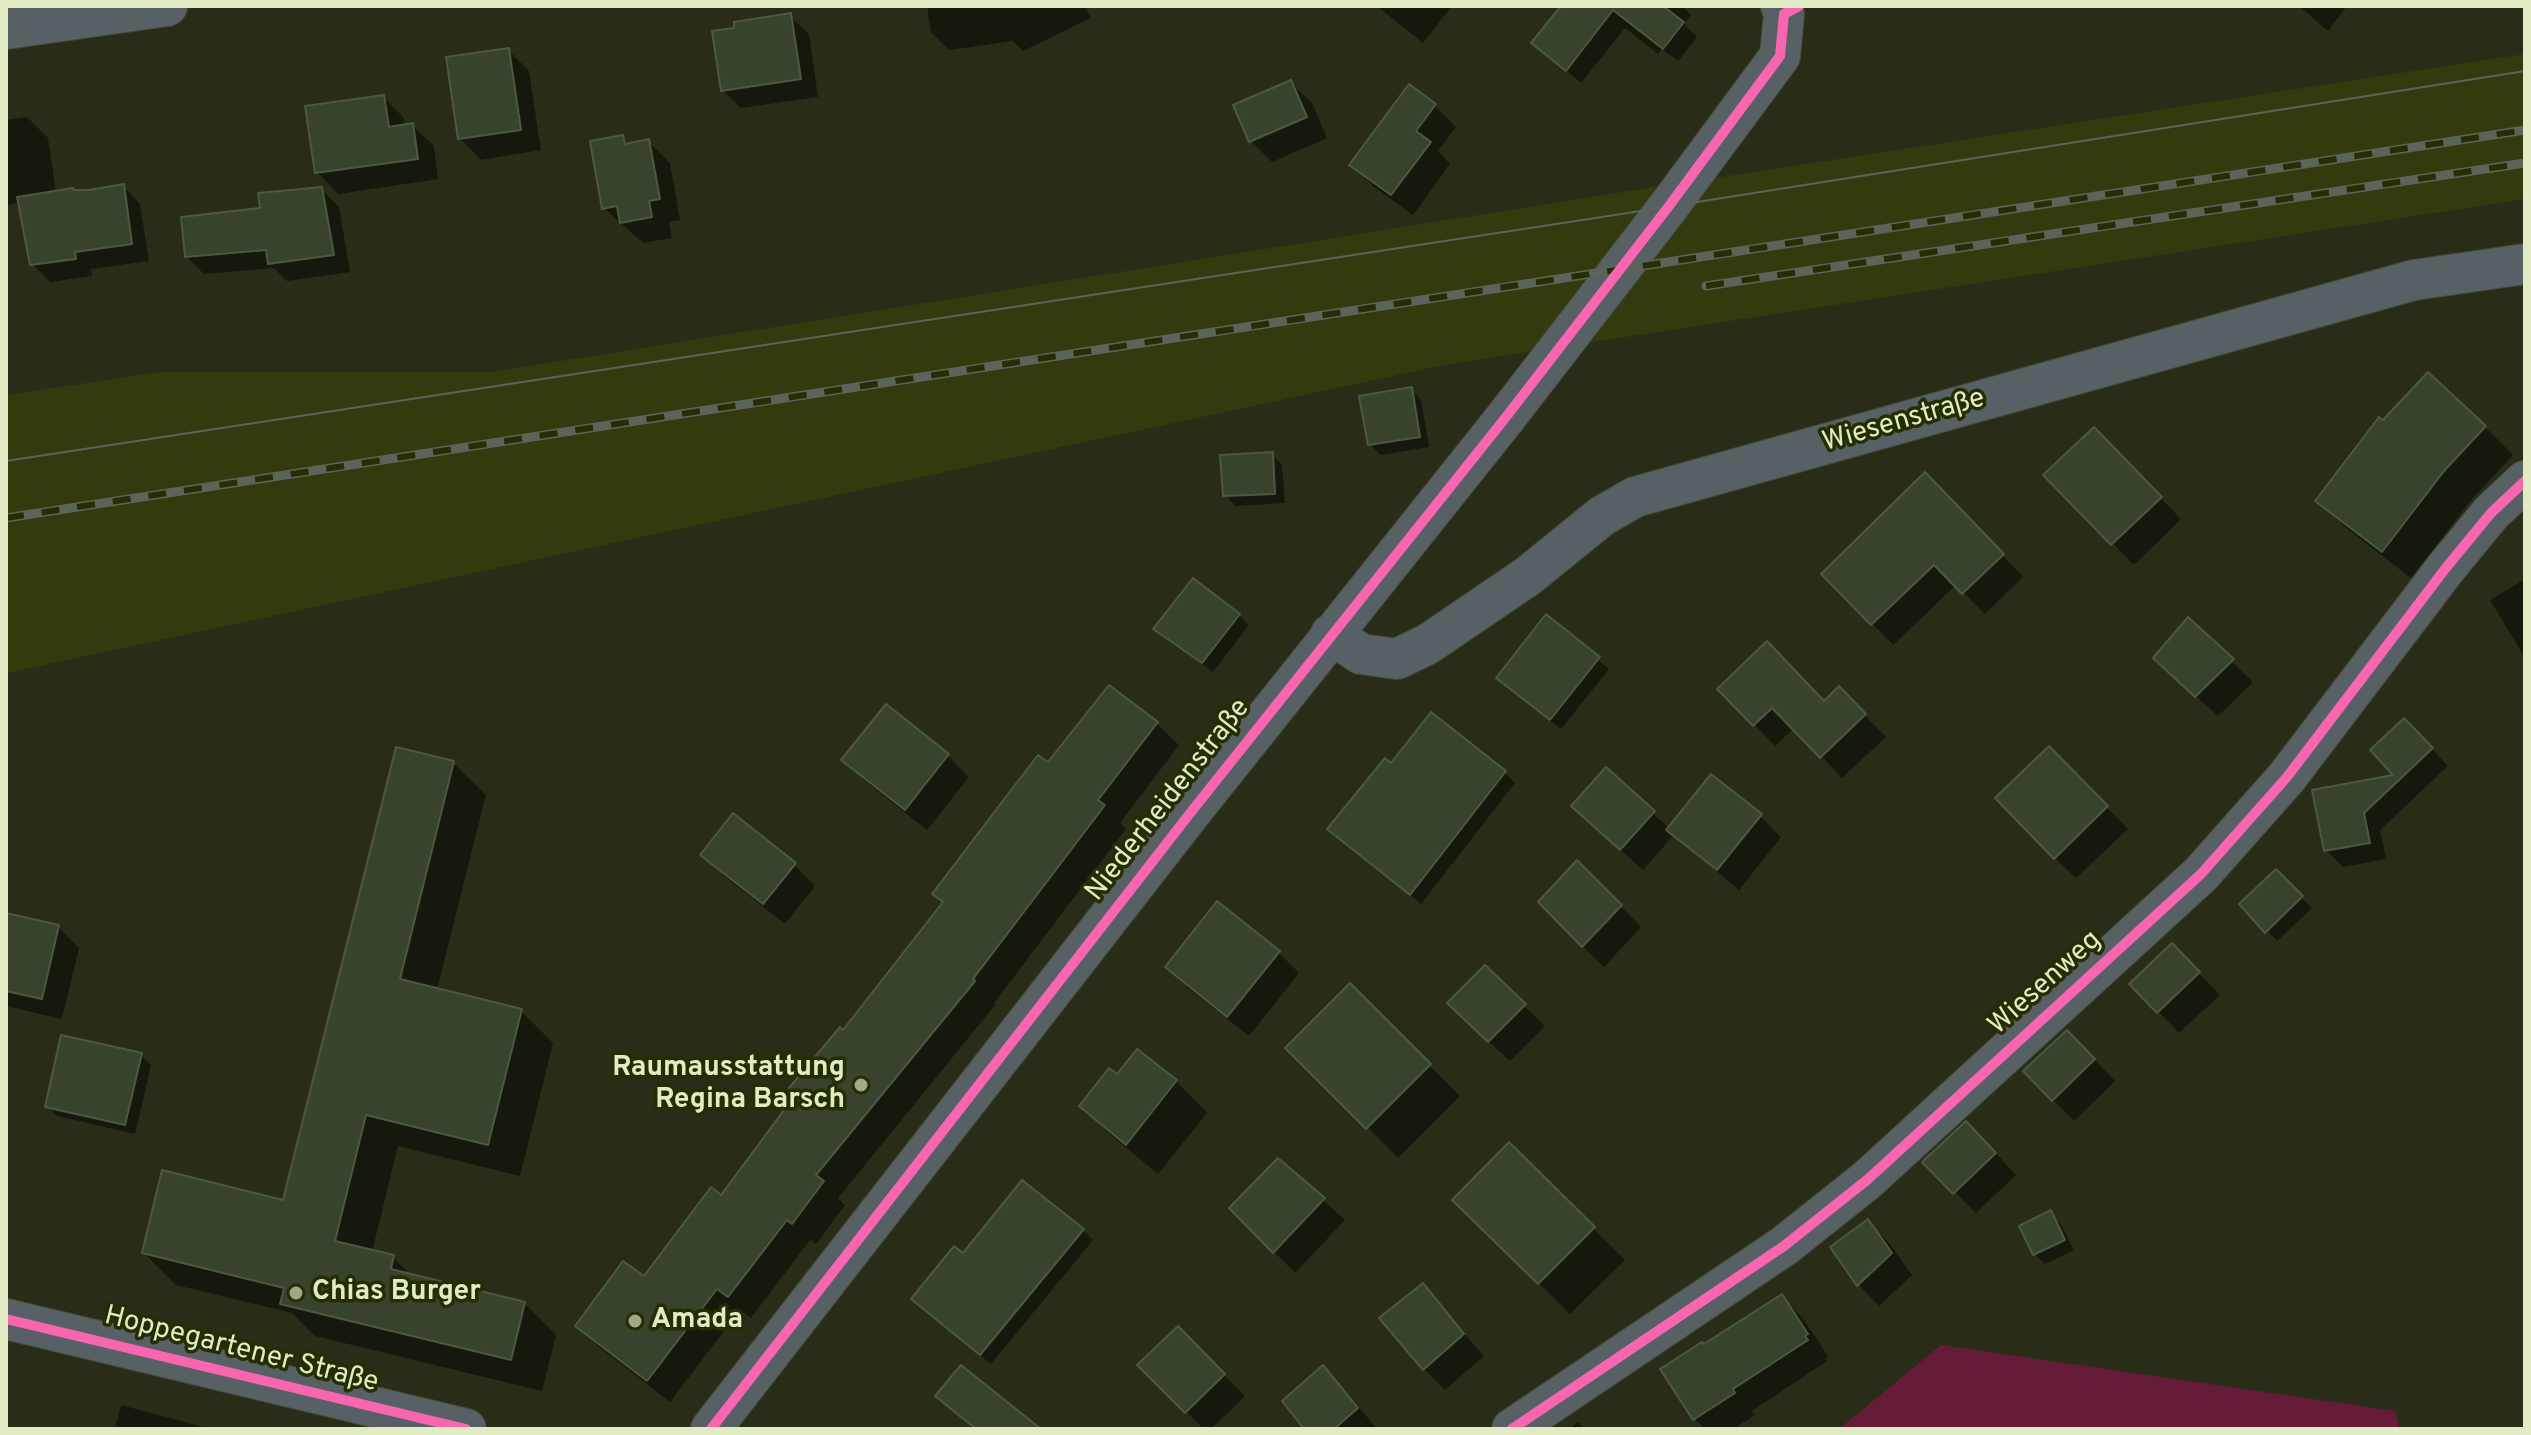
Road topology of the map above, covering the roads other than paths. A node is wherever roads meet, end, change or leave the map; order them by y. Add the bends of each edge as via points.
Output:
1 (167, 6) edge
2 (1788, 9) edge
3 (6, 29) edge
4 (2525, 264) edge
5 (2525, 481) edge
6 (1331, 634) junction
7 (6, 1319) edge
8 (466, 1429) edge
9 (711, 1429) edge
10 (1512, 1429) edge

1 - 3 street
2 - 6 street, Niederheidenstraße via 1780,56 1506,417
4 - 6 street, Wiesenstraße via 2400,284 1635,497 1602,516 1528,576 1397,659 1361,654
5 - 10 street, Wiesenweg via 2491,513 2287,777 2201,874 1855,1189 1784,1246
6 - 9 street, Niederheidenstraße
7 - 8 street, Hoppegartener Straße

